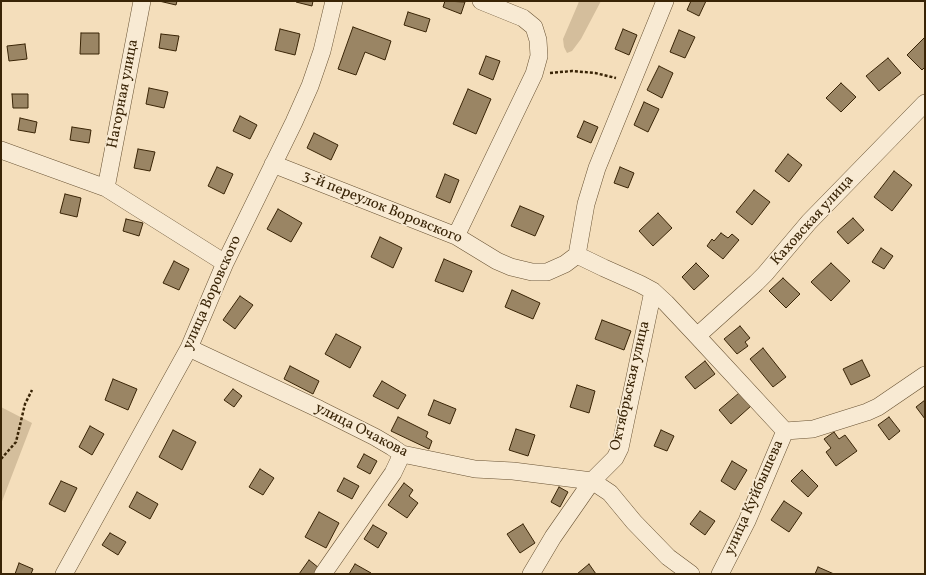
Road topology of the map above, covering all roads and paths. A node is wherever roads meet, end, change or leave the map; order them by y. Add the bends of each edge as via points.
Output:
1 (142, 1) edge
2 (334, 1) edge
3 (481, 1) edge
4 (665, 1) edge
5 (534, 74) junction
6 (632, 82) junction
7 (925, 103) edge
8 (1, 150) edge
9 (273, 164) junction
10 (106, 188) junction
11 (456, 236) junction
12 (577, 255) junction
13 (225, 263) junction
14 (653, 291) junction
15 (697, 336) junction
16 (189, 348) junction
17 (925, 375) edge
18 (32, 390) dead end
19 (785, 431) junction
20 (402, 454) junction
21 (1, 459) edge
22 (592, 481) junction
23 (64, 574) edge
24 (323, 574) edge
25 (531, 574) edge
26 (691, 574) edge
27 (720, 574) edge

1 - 10 street, Нагорная улица
2 - 9 street, улица Воровского via 322,51 310,86
3 - 5 street via 523,18 534,27 539,56
4 - 6 street
5 - 6 path via 572,71 595,73
5 - 11 street
6 - 12 street via 597,168 586,204
7 - 15 street, Каховская улица via 809,222 765,274
8 - 10 street
9 - 11 street, 3-й переулок Воровского
9 - 13 street, улица Воровского
10 - 13 street
11 - 12 street, 3-й переулок Воровского via 497,261 532,272 547,272
12 - 14 street
13 - 16 street, улица Воровского
14 - 15 street
14 - 22 street, Октябрьская улица via 620,448 615,458
15 - 19 street
16 - 20 street, улица Очакова via 354,426
16 - 23 street, улица Воровского
17 - 19 street, улица Куйбышева via 867,412 813,429
18 - 21 path via 25,404 16,442
19 - 27 street, улица Куйбышева via 747,521
20 - 22 street, улица Очакова via 475,469
20 - 24 street via 393,473
22 - 25 street, Октябрьская улица
22 - 26 street via 610,493 668,557

